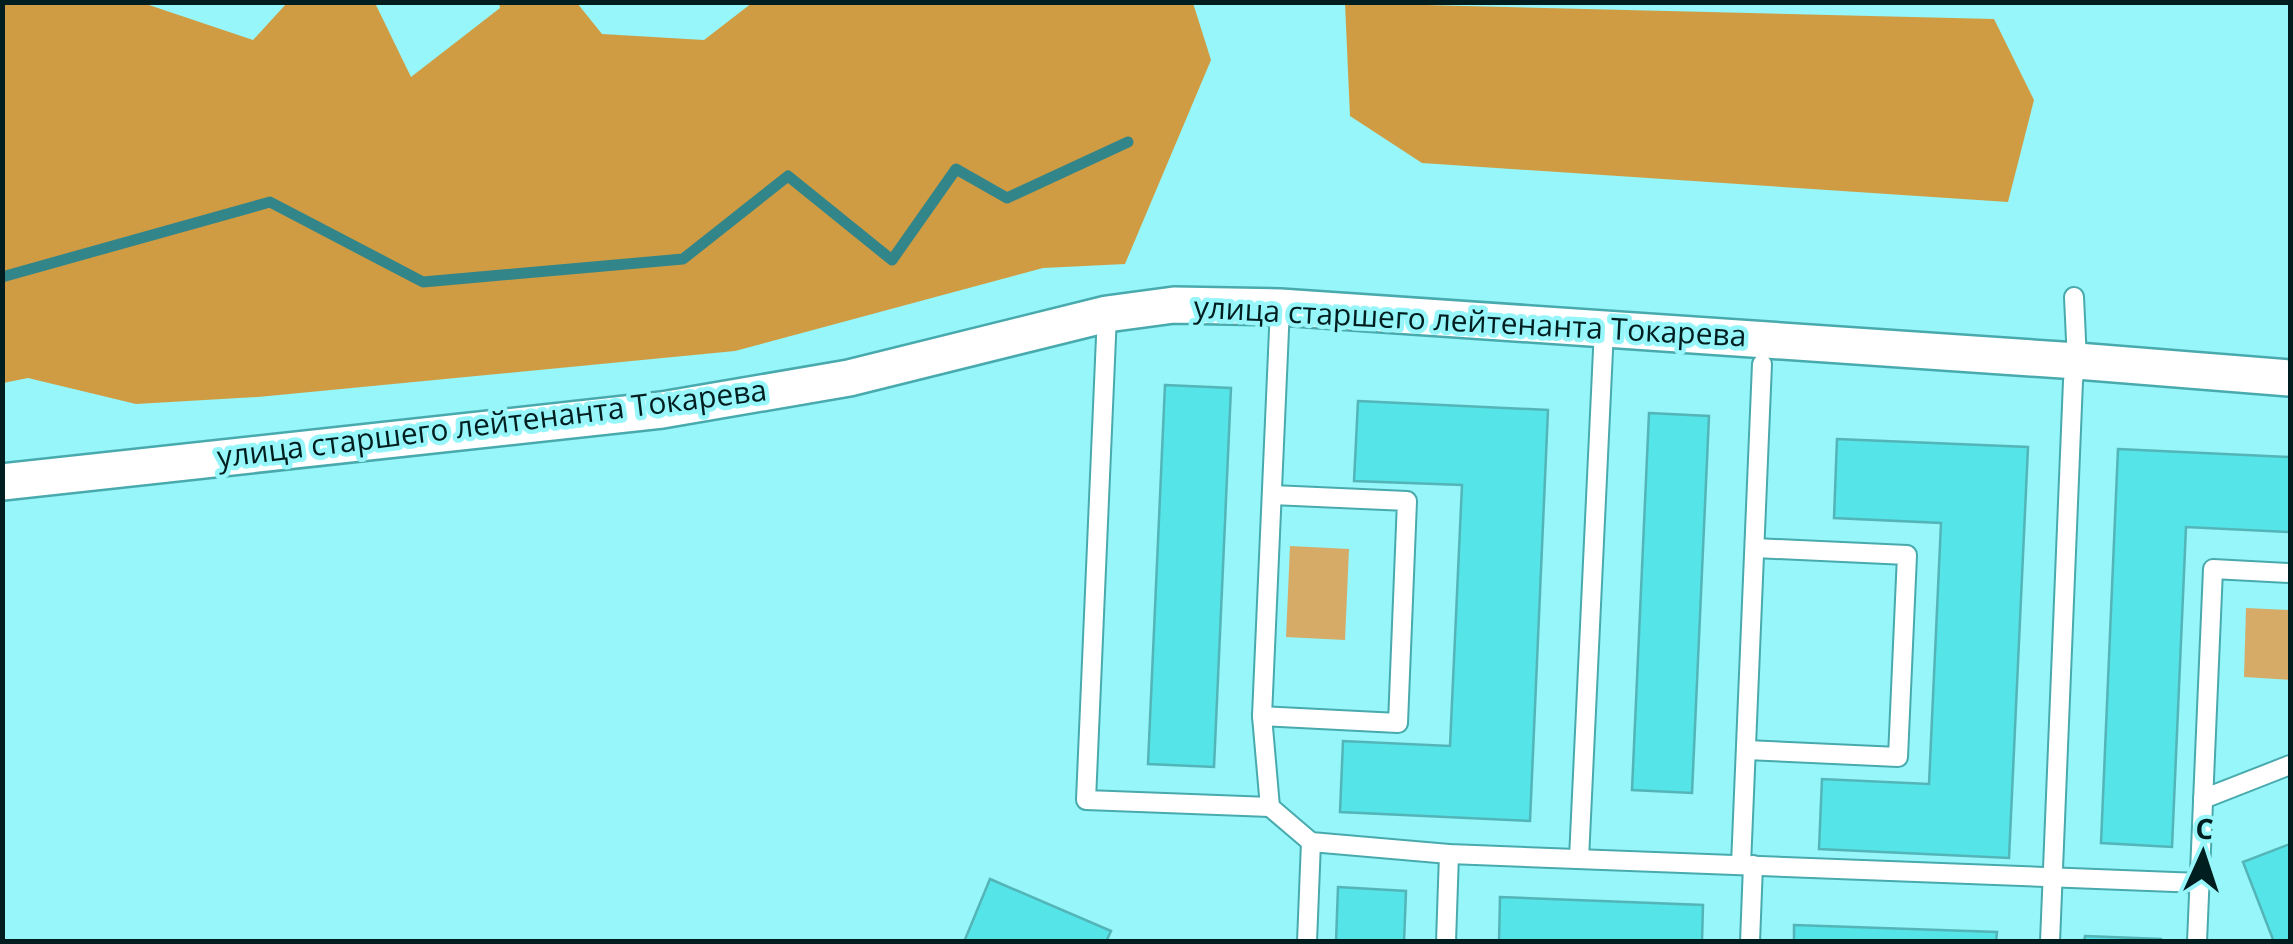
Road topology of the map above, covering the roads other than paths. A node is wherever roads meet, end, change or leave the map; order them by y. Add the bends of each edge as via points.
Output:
1 (2074, 297) dead end
2 (1280, 307) junction
3 (1118, 320) junction
4 (1604, 329) junction
5 (2077, 361) junction
6 (1762, 364) dead end
7 (2290, 378) edge
8 (2, 482) edge
9 (1272, 496) junction
10 (1756, 548) junction
11 (2290, 573) edge
12 (1262, 716) junction
13 (1746, 750) junction
14 (2290, 765) edge
15 (2203, 799) junction
16 (1270, 807) junction
17 (1310, 842) junction
18 (1449, 854) junction
19 (1579, 859) junction
20 (1747, 865) junction
21 (2052, 876) junction
22 (2200, 882) junction
23 (1307, 942) edge
24 (1446, 942) edge
25 (1750, 942) edge
26 (2050, 942) edge
27 (2197, 942) edge

1 - 5 lane
2 - 3 street, улица старшего лейтенанта Токарева via 1174,305
2 - 4 street, улица старшего лейтенанта Токарева
2 - 9 lane
3 - 8 street, улица старшего лейтенанта Токарева via 662,410
3 - 16 lane via 1086,800
4 - 5 street, улица старшего лейтенанта Токарева
4 - 19 lane
5 - 7 street, улица старшего лейтенанта Токарева
5 - 21 lane
6 - 10 lane
9 - 12 lane
9 - 12 lane via 1408,501 1398,722
10 - 13 lane
10 - 13 lane via 1907,555 1898,757
11 - 15 lane via 2213,569
12 - 16 lane
13 - 20 lane
14 - 15 lane
15 - 22 lane
16 - 17 lane
17 - 18 lane
17 - 23 lane
18 - 19 lane
18 - 24 lane
19 - 20 lane
20 - 21 lane
20 - 25 lane
21 - 22 lane
21 - 26 lane
22 - 27 lane

